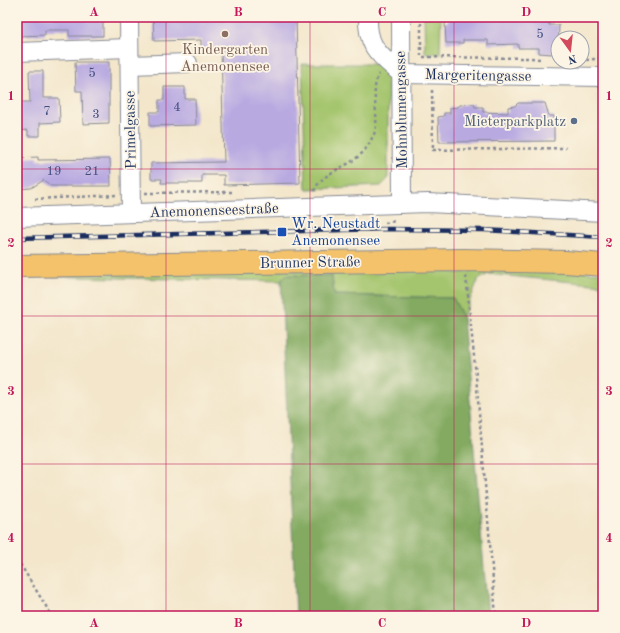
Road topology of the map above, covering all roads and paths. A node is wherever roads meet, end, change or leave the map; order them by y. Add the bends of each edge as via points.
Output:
1 (129, 17) edge
2 (368, 17) edge
3 (401, 17) edge
4 (421, 17) edge
5 (17, 52) edge
6 (130, 57) junction
7 (603, 58) edge
8 (384, 59) junction
9 (590, 59) edge
10 (545, 60) dead end
11 (188, 63) dead end
12 (401, 74) junction
13 (432, 75) junction
14 (603, 77) edge
15 (566, 148) dead end
16 (314, 192) dead end
17 (402, 203) junction
18 (603, 212) edge
19 (131, 213) junction
20 (17, 217) edge
21 (464, 260) junction
22 (603, 265) edge
23 (17, 266) edge
24 (17, 559) edge
25 (52, 616) edge
26 (496, 616) edge

1 - 6 street, Primelgasse
2 - 8 street via 368,31 374,48
3 - 12 street, Mohnblumengasse
4 - 10 path via 421,57
5 - 6 street
6 - 11 street
6 - 19 street, Primelgasse
7 - 9 path
8 - 12 street
8 - 16 path via 374,90 374,136 359,156 316,184
12 - 13 street, Margeritengasse
12 - 17 street, Mohnblumengasse
13 - 14 street, Margeritengasse
13 - 15 path via 433,150
17 - 18 street, Anemonenseestraße
17 - 19 street, Anemonenseestraße
19 - 20 street, Anemonenseestraße
21 - 22 main road, Brunner Straße
21 - 23 main road, Brunner Straße
21 - 26 path
24 - 25 path

